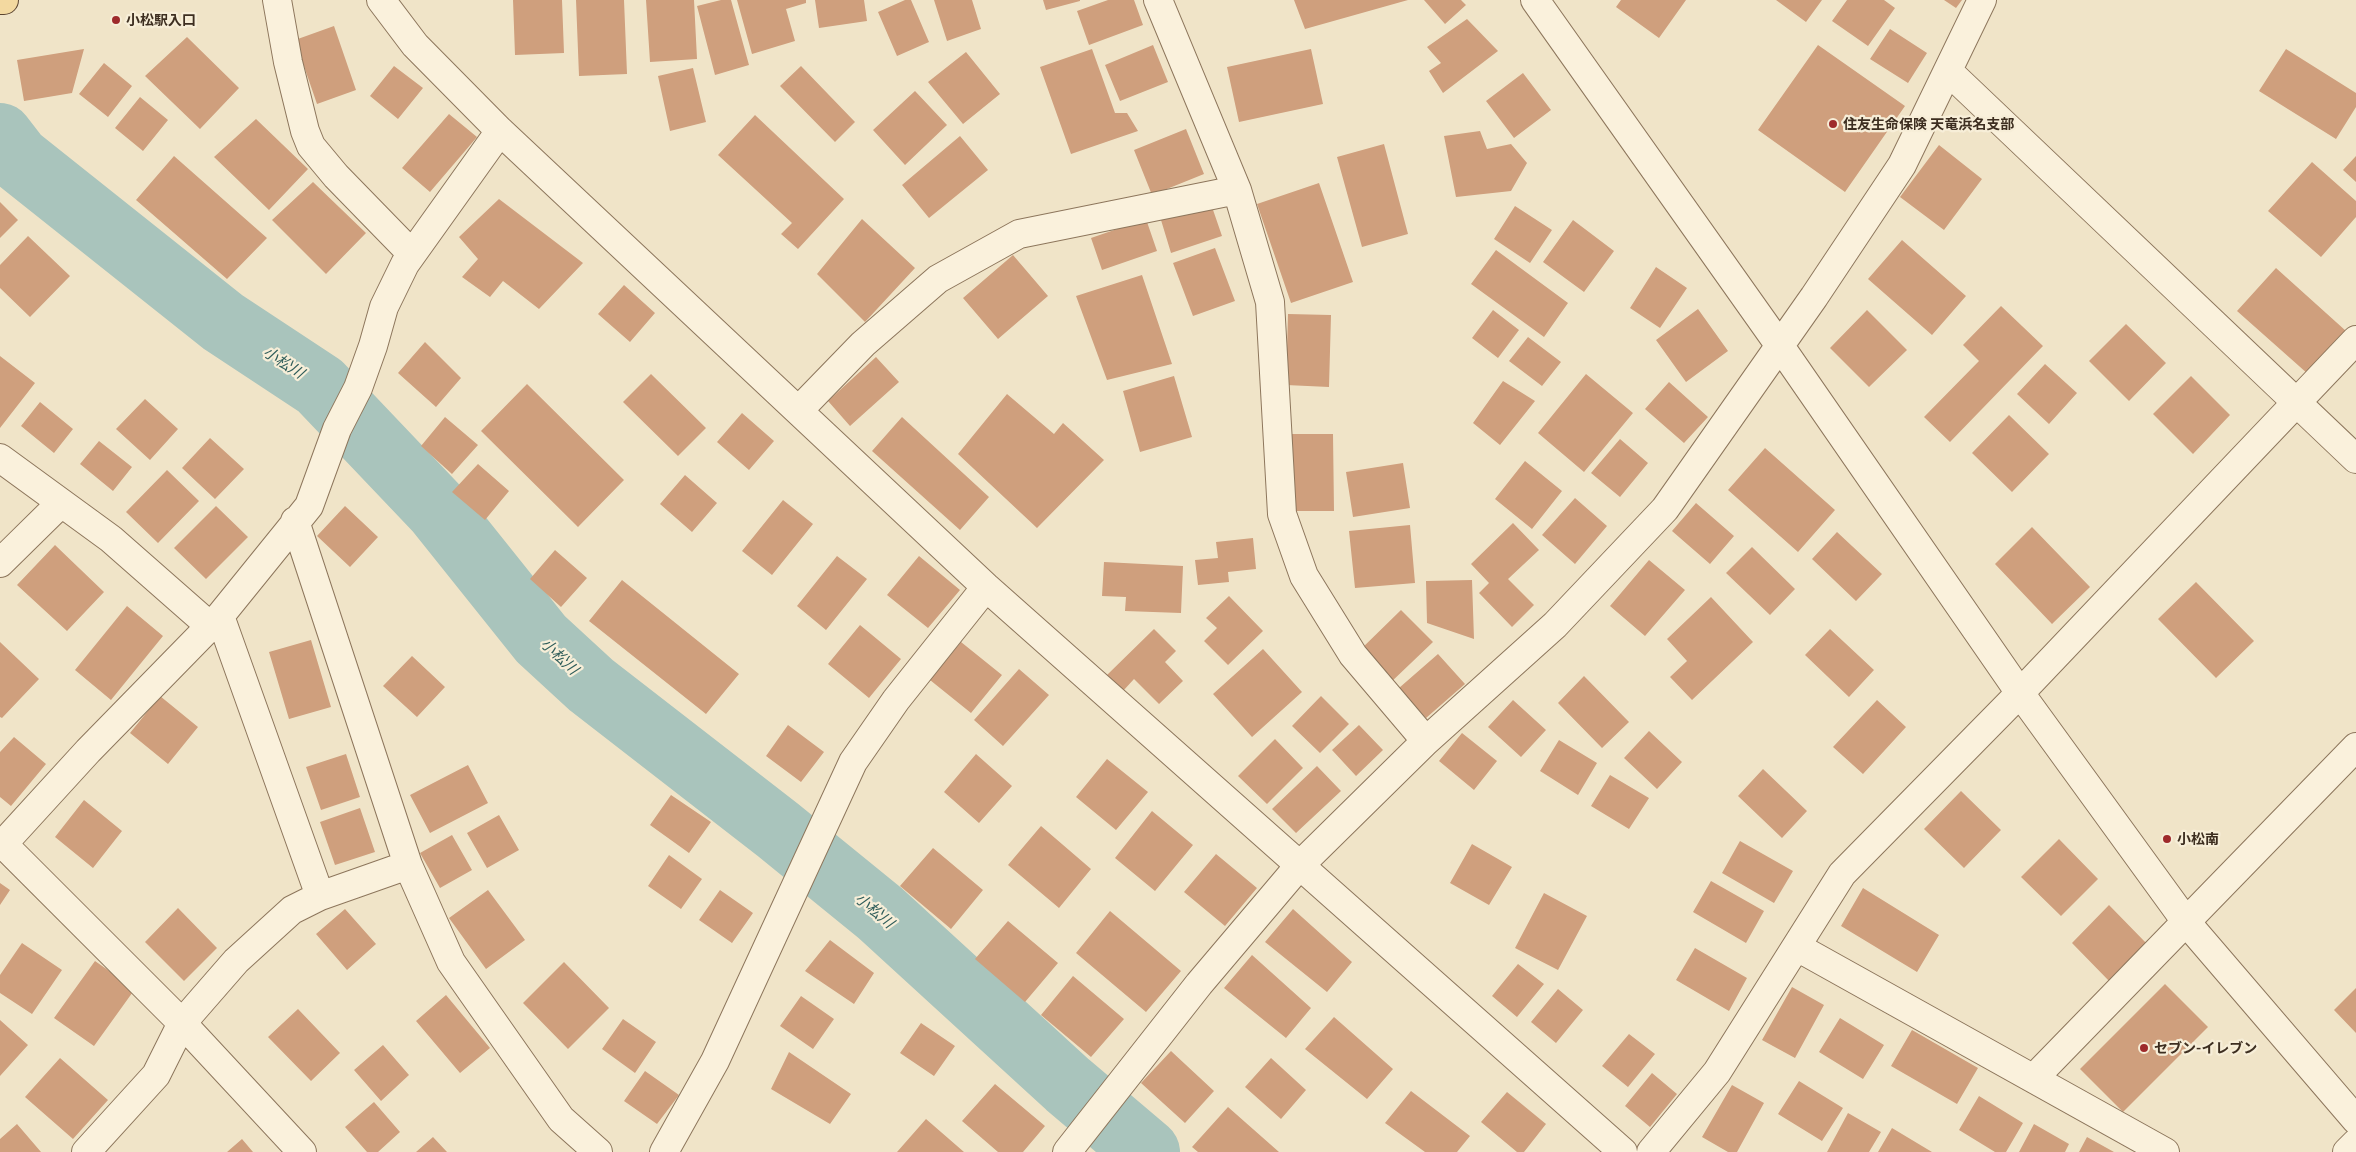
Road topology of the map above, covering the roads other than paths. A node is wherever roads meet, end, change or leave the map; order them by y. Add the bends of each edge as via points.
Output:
1 (0, 0) edge
2 (4, 0) edge
3 (278, 0) edge
4 (381, 0) edge
5 (1158, 0) edge
6 (1535, 0) edge
7 (1982, 0) edge
8 (1948, 71) junction
9 (500, 131) junction
10 (1237, 190) junction
11 (412, 254) junction
12 (2356, 340) edge
13 (1780, 346) junction
14 (2296, 401) junction
15 (799, 410) junction
16 (0, 458) edge
17 (2356, 459) edge
18 (61, 503) junction
19 (295, 521) junction
20 (0, 564) edge
21 (986, 587) junction
22 (215, 621) junction
23 (2020, 694) junction
24 (1426, 740) junction
25 (2356, 747) edge
26 (2, 842) edge
27 (408, 865) junction
28 (1300, 866) junction
29 (320, 896) junction
30 (2187, 923) junction
31 (1797, 946) junction
32 (182, 1023) junction
33 (2034, 1078) junction
34 (2356, 1120) edge
35 (2356, 1143) edge
36 (86, 1152) edge
37 (302, 1152) edge
38 (598, 1152) edge
39 (664, 1152) edge
40 (1067, 1152) edge
41 (1623, 1152) edge
42 (1651, 1152) edge
43 (2165, 1152) edge
44 (2347, 1152) edge

1 - 2 main road
3 - 11 street via 288,62 311,146
4 - 9 street via 415,46
5 - 10 street
6 - 13 street
7 - 8 street
8 - 13 street via 1902,165
8 - 14 street
9 - 11 street
9 - 15 street
10 - 15 street via 1019,234 938,278 863,344
10 - 24 street via 1270,302 1282,514 1304,576 1352,656
11 - 19 street via 384,307 358,388 337,429 309,506
12 - 14 street
13 - 23 street
13 - 24 street via 1664,510 1555,625
14 - 17 street
14 - 23 street
15 - 21 street
16 - 18 street
18 - 20 street
18 - 22 street
19 - 22 street
19 - 27 street
21 - 28 street
21 - 39 street via 896,700 852,762 715,1061
22 - 26 street
22 - 29 street
23 - 30 street
23 - 31 street via 1842,874
24 - 28 street
25 - 30 street
26 - 32 street
27 - 29 street
27 - 38 street via 451,962 561,1120
28 - 40 street via 1199,984
28 - 41 street
29 - 32 street via 292,910 264,935 236,961
30 - 33 street
30 - 34 street
31 - 33 street
31 - 42 street via 1717,1072
32 - 36 street via 156,1075
32 - 37 street
33 - 43 street
35 - 44 street

